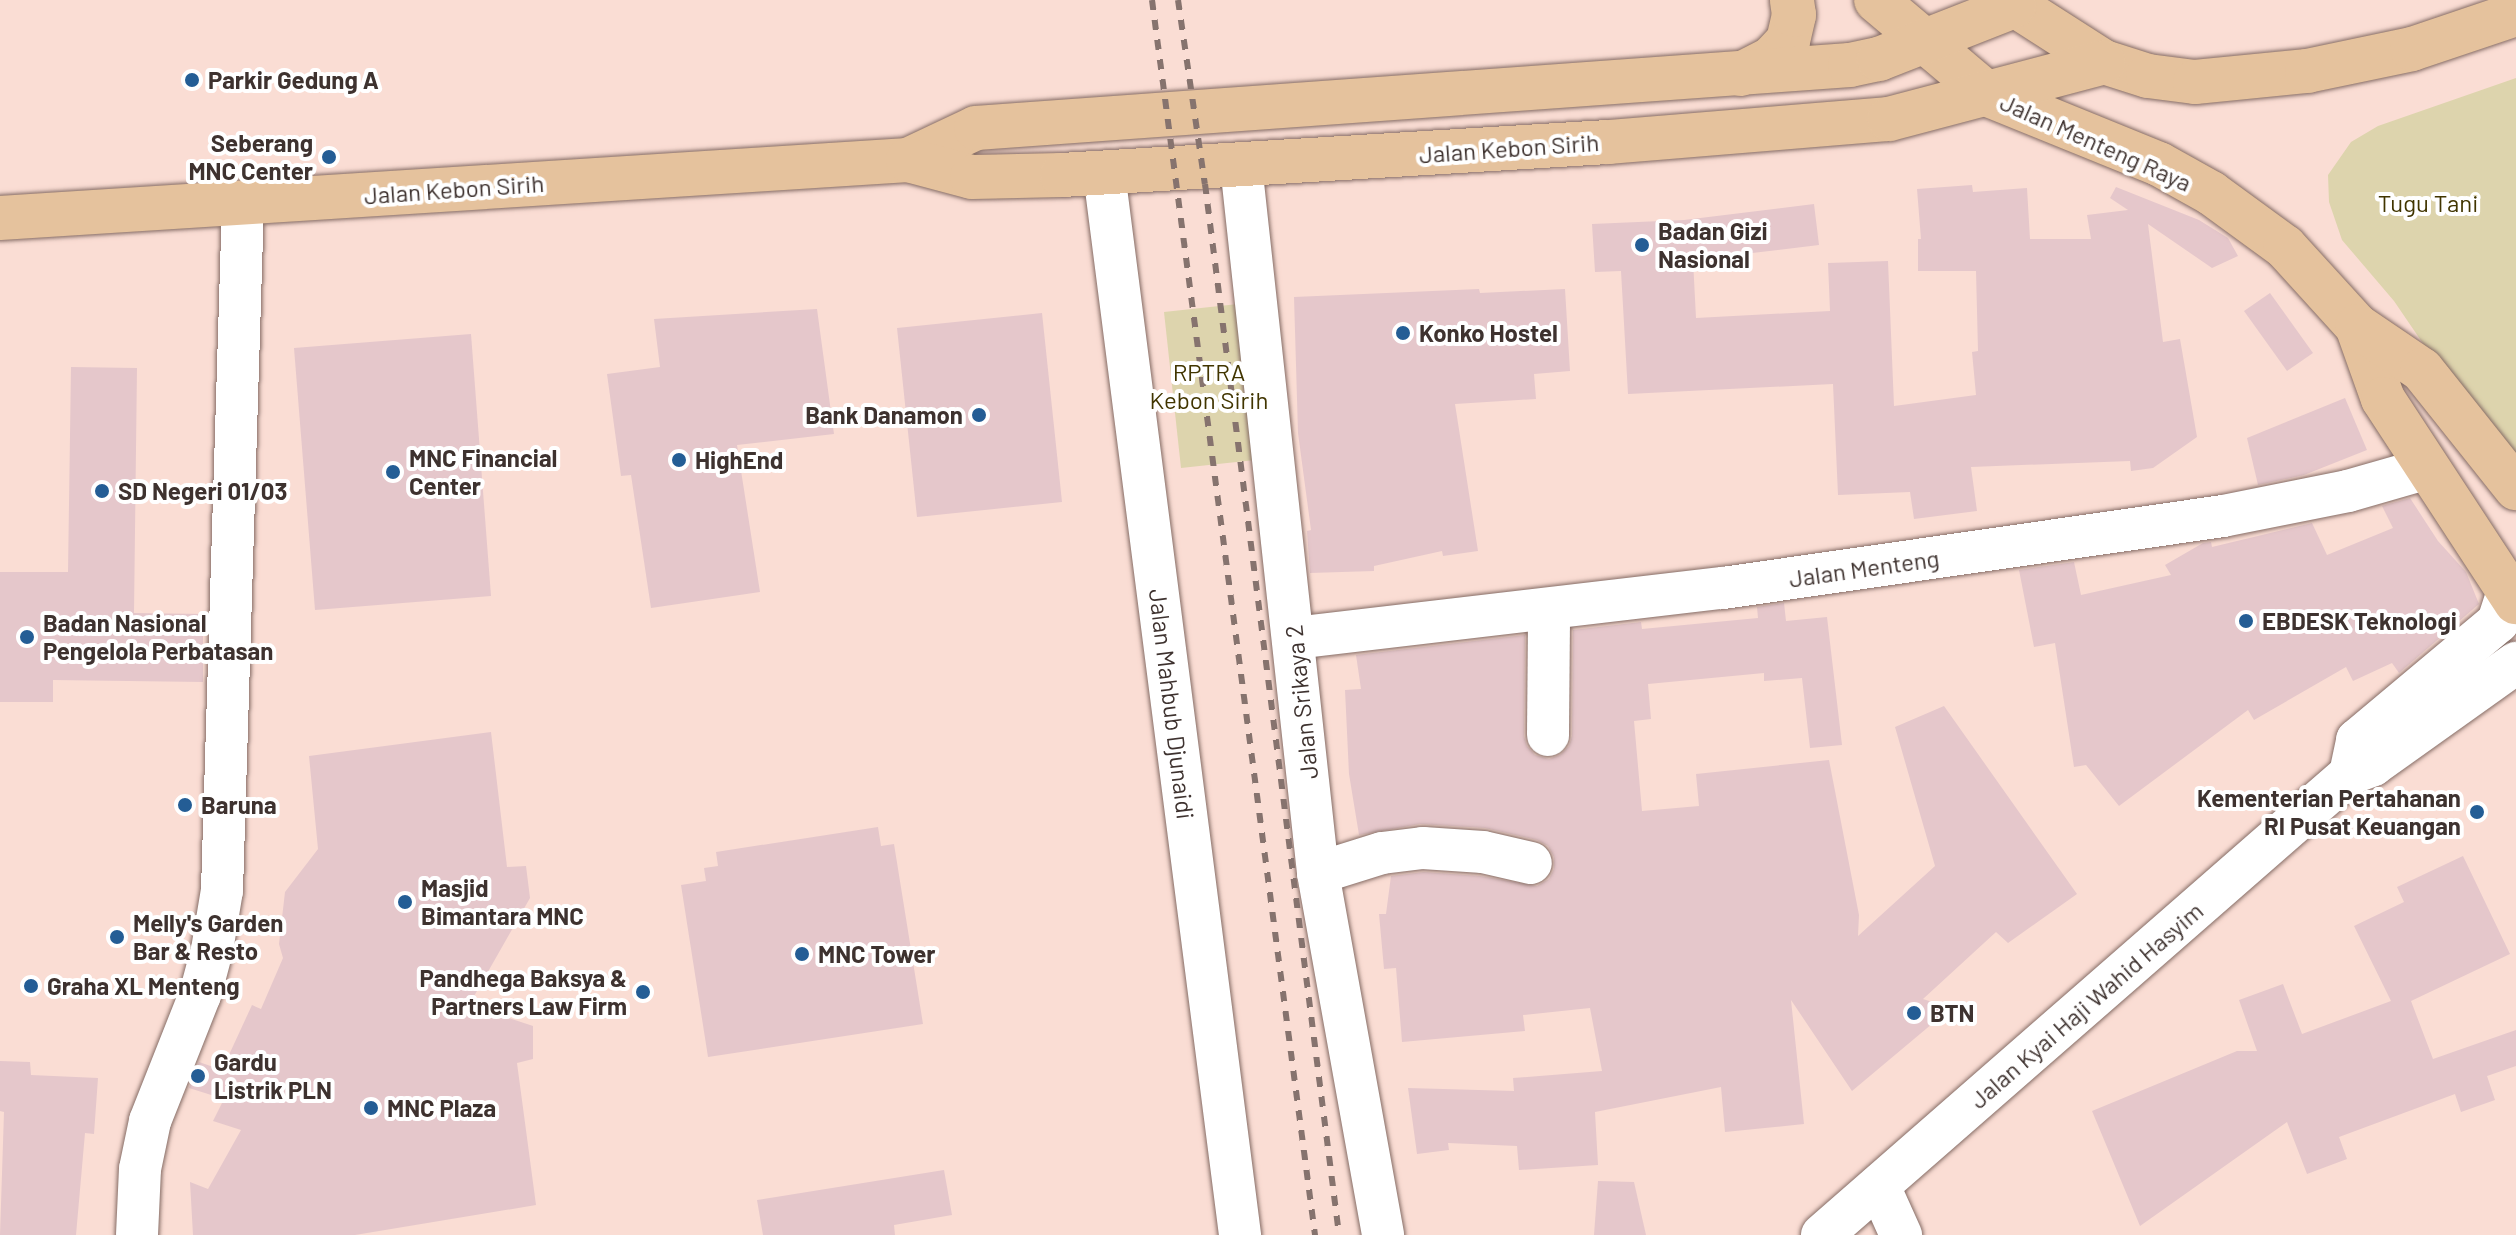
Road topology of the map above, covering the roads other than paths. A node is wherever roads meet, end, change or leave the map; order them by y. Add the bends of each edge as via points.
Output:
1 (1792, 0) edge
2 (1876, 0) edge
3 (2011, 3) edge
4 (2516, 14) edge
5 (1924, 42) junction
6 (2104, 62) junction
7 (1741, 74) junction
8 (1989, 95) junction
9 (908, 160) junction
10 (1241, 165) junction
11 (1104, 173) junction
12 (243, 202) junction
13 (0, 218) edge
14 (2357, 326) junction
15 (2428, 468) junction
16 (2516, 488) edge
17 (2512, 597) edge
18 (1549, 610) junction
19 (1295, 638) junction
20 (2516, 663) edge
21 (1548, 735) dead end
22 (2350, 774) junction
23 (1531, 863) dead end
24 (1318, 873) junction
25 (1879, 1186) junction
26 (137, 1235) edge
27 (1240, 1235) edge
28 (1383, 1235) edge
29 (1822, 1235) edge
30 (1901, 1235) edge

1 - 7 main road via 1788,41 1771,59
2 - 5 main road, Jalan Menteng Raya
3 - 5 main road, Jalan Kebon Sirih
3 - 6 main road
4 - 6 main road via 2412,49 2294,73 2195,82 2148,76
5 - 7 main road, Jalan Kebon Sirih via 1850,65
5 - 8 main road, Jalan Menteng Raya
6 - 8 main road, Jalan Kebon Sirih
7 - 9 main road, Jalan Kebon Sirih via 976,128
8 - 10 main road, Jalan Kebon Sirih via 1889,119
8 - 14 main road, Jalan Menteng Raya via 2159,164 2211,193 2285,247
9 - 11 main road, Jalan Kebon Sirih via 972,177
9 - 12 main road, Jalan Kebon Sirih
10 - 11 main road, Jalan Kebon Sirih
10 - 19 street, Jalan Srikaya 2
11 - 27 street, Jalan Mahbub Djunaidi
12 - 13 main road, Jalan Kebon Sirih
12 - 26 street via 222,890 200,995 150,1121 140,1169
14 - 15 main road, Jalan Menteng Raya via 2383,399
14 - 16 main road via 2422,370
15 - 17 main road, Jalan Menteng Raya
15 - 18 street, Jalan Menteng via 2348,491 2223,516
17 - 22 street via 2498,622 2357,740
18 - 19 street, Jalan Menteng
18 - 21 street
19 - 24 street, Jalan Srikaya 2
20 - 22 street, Jalan Kyai Haji Wahid Hasyim via 2373,765
22 - 25 street, Jalan Kyai Haji Wahid Hasyim
23 - 24 street via 1483,852 1423,848 1382,853
24 - 28 street, Jalan Srikaya 2
25 - 29 street, Jalan Kyai Haji Wahid Hasyim
25 - 30 street

